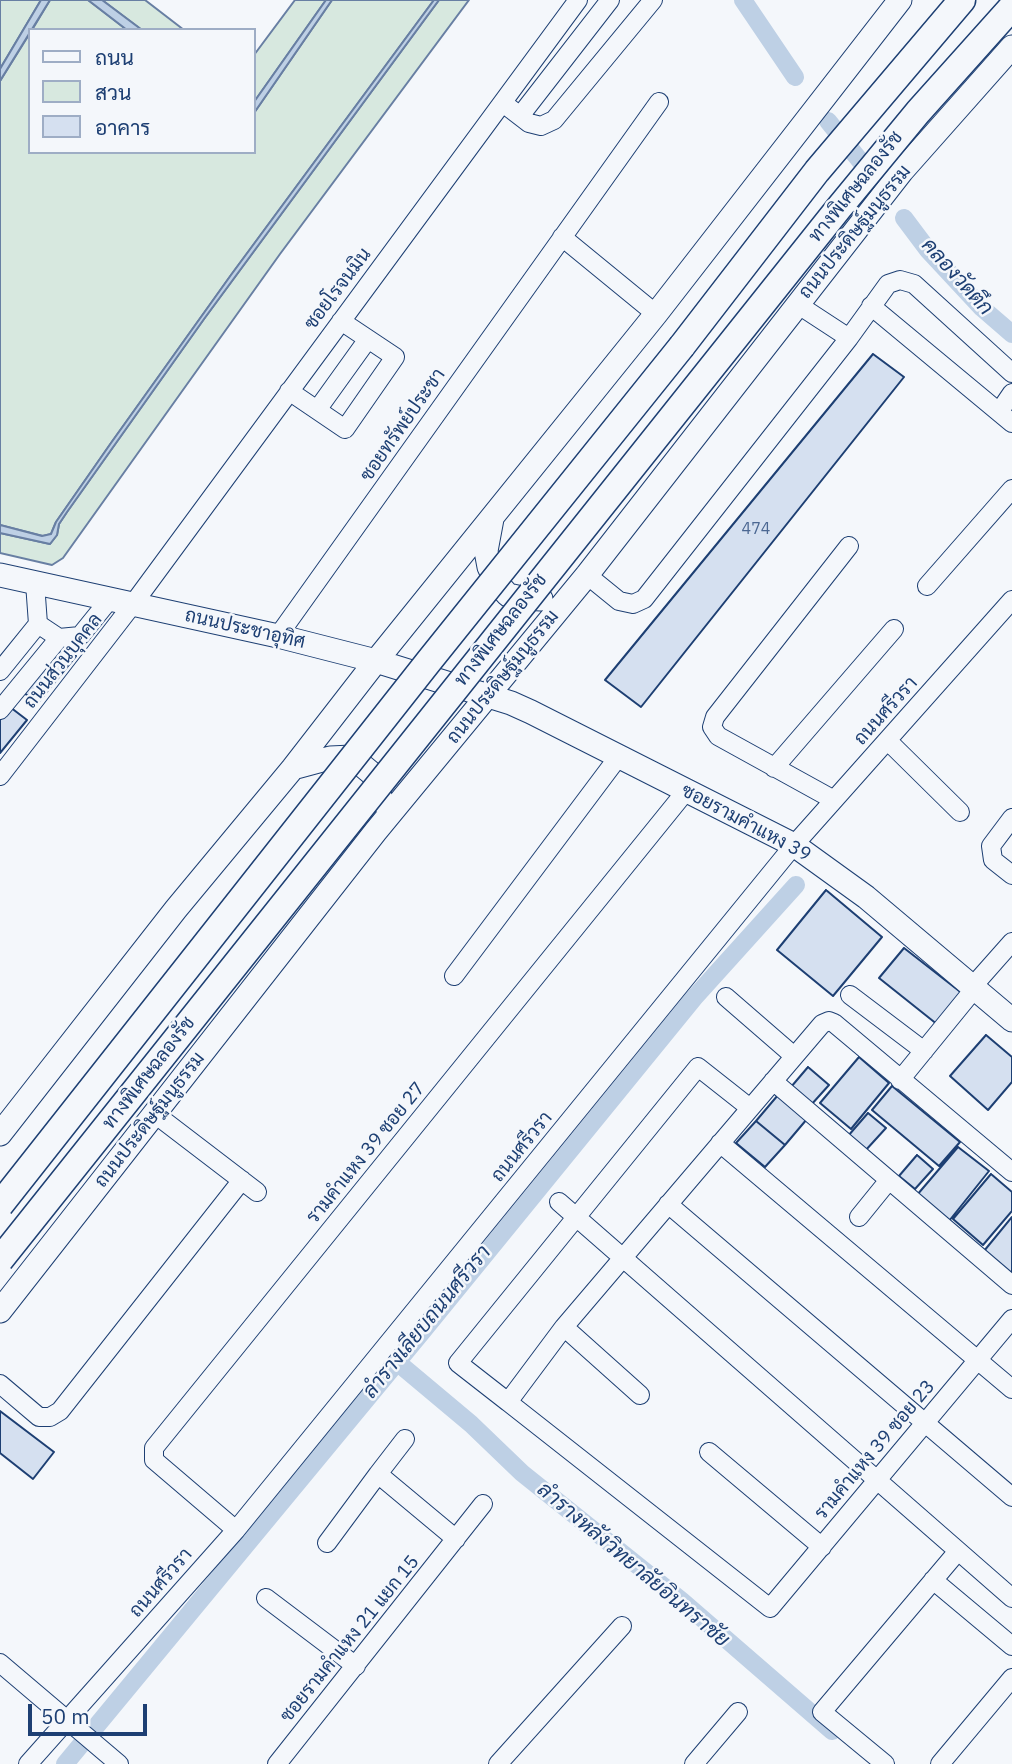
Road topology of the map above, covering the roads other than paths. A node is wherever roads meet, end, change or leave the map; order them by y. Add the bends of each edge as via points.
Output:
1 (579, 0) edge
2 (610, 0) edge
3 (653, 0) edge
4 (900, 0) edge
5 (962, 0) edge
6 (1012, 7) edge
7 (1012, 47) edge
8 (659, 102) dead end
9 (503, 103) junction
10 (520, 116) junction
11 (562, 237) junction
12 (797, 304) junction
13 (871, 306) junction
14 (656, 314) junction
15 (341, 320) junction
16 (849, 338) junction
17 (368, 339) junction
18 (1012, 373) edge
19 (289, 391) junction
20 (1012, 393) edge
21 (317, 410) junction
22 (1006, 417) edge
23 (1012, 489) edge
24 (492, 517) junction
25 (849, 546) dead end
26 (0, 575) edge
27 (584, 578) junction
28 (35, 583) junction
29 (927, 586) dead end
30 (110, 599) junction
31 (1012, 600) edge
32 (133, 604) junction
33 (38, 624) junction
34 (894, 629) dead end
35 (278, 636) junction
36 (59, 638) junction
37 (376, 661) junction
38 (0, 671) edge
39 (487, 696) junction
40 (0, 710) edge
41 (888, 741) junction
42 (619, 756) junction
43 (293, 768) junction
44 (775, 768) junction
45 (0, 776) edge
46 (686, 790) junction
47 (834, 800) junction
48 (960, 812) dead end
49 (1012, 818) edge
50 (376, 831) junction
51 (794, 845) junction
52 (1012, 875) edge
53 (1012, 942) edge
54 (454, 976) dead end
55 (974, 987) junction
56 (850, 995) dead end
57 (726, 997) dead end
58 (1012, 1020) edge
59 (924, 1051) junction
60 (794, 1056) junction
61 (900, 1080) junction
62 (773, 1081) junction
63 (750, 1108) junction
64 (155, 1114) junction
65 (0, 1134) edge
66 (720, 1143) junction
67 (1012, 1172) edge
68 (242, 1180) junction
69 (889, 1180) junction
70 (257, 1192) dead end
71 (559, 1202) dead end
72 (668, 1204) junction
73 (0, 1205) edge
74 (577, 1217) junction
75 (859, 1217) dead end
76 (624, 1258) junction
77 (0, 1260) edge
78 (1012, 1285) edge
79 (0, 1311) edge
80 (1012, 1319) edge
81 (564, 1328) junction
82 (978, 1360) junction
83 (0, 1384) edge
84 (1012, 1389) edge
85 (640, 1395) dead end
86 (508, 1402) junction
87 (925, 1423) junction
88 (405, 1439) dead end
89 (709, 1452) dead end
90 (378, 1474) junction
91 (877, 1481) junction
92 (1012, 1497) edge
93 (483, 1504) dead end
94 (236, 1530) junction
95 (456, 1539) junction
96 (327, 1543) dead end
97 (822, 1547) junction
98 (958, 1551) junction
99 (933, 1580) junction
100 (267, 1598) dead end
101 (1012, 1598) edge
102 (622, 1626) dead end
103 (1012, 1646) edge
104 (0, 1663) edge
105 (356, 1666) junction
106 (1012, 1678) edge
107 (737, 1712) dead end
108 (72, 1726) junction
109 (28, 1764) edge
110 (119, 1764) edge
111 (276, 1764) edge
112 (498, 1764) edge
113 (694, 1764) edge
114 (885, 1764) edge
115 (940, 1764) edge

1 - 9 street, ซอยโรจนมิน
2 - 10 street
3 - 10 street via 554,120 541,126
4 - 14 main road
5 - 73 highway, ทางพิเศษฉลองรัช, bridge via 817,171
6 - 77 highway, ทางพิเศษฉลองรัช, bridge via 838,209
7 - 12 main road, ถนนประดิษฐ์มนูธรรม via 902,171
8 - 11 street, ซอยทรัพย์ประชา
9 - 10 street
9 - 15 street, ซอยโรจนมิน
11 - 14 street
11 - 35 street, ซอยทรัพย์ประชา
12 - 16 street
12 - 27 main road, ถนนประดิษฐ์มนูธรรม
13 - 16 street
13 - 18 street via 888,284 900,280 914,284
13 - 22 street
14 - 24 main road
15 - 17 street
15 - 19 street, ซอยโรจนมิน
16 - 27 street via 644,598 633,604 619,601
17 - 21 street
17 - 21 street via 395,357 345,429
19 - 21 street
19 - 32 street, ซอยโรจนมิน
20 - 22 street
23 - 29 street
24 - 27 main road via 486,551 489,567 508,595 535,600
24 - 37 main road
25 - 44 street via 715,717 712,727 718,736
26 - 28 main road, ถนนประชาอุทิศ
27 - 39 main road, ถนนประดิษฐ์มนูธรรม
28 - 30 main road, ถนนประชาอุทิศ
28 - 33 street
30 - 32 main road, ถนนประชาอุทิศ
30 - 36 street via 80,636
31 - 41 street, ถนนศรีวรา
32 - 35 main road, ถนนประชาอุทิศ
32 - 45 street, ถนนส่วนบุคคล
33 - 36 street
33 - 38 street
34 - 44 street
35 - 37 main road, ถนนประชาอุทิศ
36 - 40 street
37 - 39 main road, ถนนประชาอุทิศ
37 - 43 main road
39 - 42 main road, ซอยรามคำแหง 39 via 531,712
39 - 50 main road, ถนนประดิษฐ์มนูธรรม
41 - 47 street, ถนนศรีวรา
41 - 48 street
42 - 46 main road, ซอยรามคำแหง 39
42 - 54 street
43 - 50 main road via 352,757 376,776 382,808
43 - 65 main road
44 - 47 street
46 - 51 main road, ซอยรามคำแหง 39
46 - 94 street, รามคำแหง 39 ซอย 27 via 154,1448 155,1460
47 - 51 street, ถนนศรีวรา
49 - 52 street via 991,846 993,860
50 - 64 main road, ถนนประดิษฐ์มนูธรรม
51 - 55 main road, ซอยรามคำแหง 39 via 866,897
51 - 94 street, ถนนศรีวรา
53 - 55 street
55 - 58 main road, ซอยรามคำแหง 39
55 - 59 street
56 - 59 street
57 - 60 street
59 - 61 street
60 - 61 street via 828,1021
60 - 62 street
61 - 67 street
62 - 63 street
62 - 69 street
63 - 66 street
63 - 74 street via 698,1067
64 - 68 street
64 - 79 main road, ถนนประดิษฐ์มนูธรรม
66 - 72 street
66 - 82 street
68 - 70 street
68 - 83 street via 60,1411 39,1417
69 - 75 street
69 - 78 street
71 - 74 street
72 - 76 street
72 - 87 street
74 - 76 street
74 - 86 street via 457,1363
76 - 81 street
76 - 91 street
80 - 82 street, รามคำแหง 39 ซอย 23
81 - 85 street
81 - 86 street
82 - 84 street
82 - 87 street, รามคำแหง 39 ซอย 23
86 - 97 street, รามคำแหง 39 ซอย 23 via 770,1608
87 - 91 street, รามคำแหง 39 ซอย 23
87 - 92 street
88 - 90 street
89 - 97 street
90 - 95 street
90 - 96 street
91 - 97 street, รามคำแหง 39 ซอย 23
91 - 98 street
93 - 95 street, ซอยรามคำแหง 21 แยก 15
94 - 108 street, ถนนศรีวรา
95 - 105 street, ซอยรามคำแหง 21 แยก 15
98 - 99 street
98 - 101 street
99 - 103 street
99 - 114 street via 822,1712
100 - 105 street
102 - 112 street
104 - 108 street
105 - 111 street, ซอยรามคำแหง 21 แยก 15
106 - 115 street
107 - 113 street
108 - 109 street, ถนนศรีวรา
108 - 110 street

